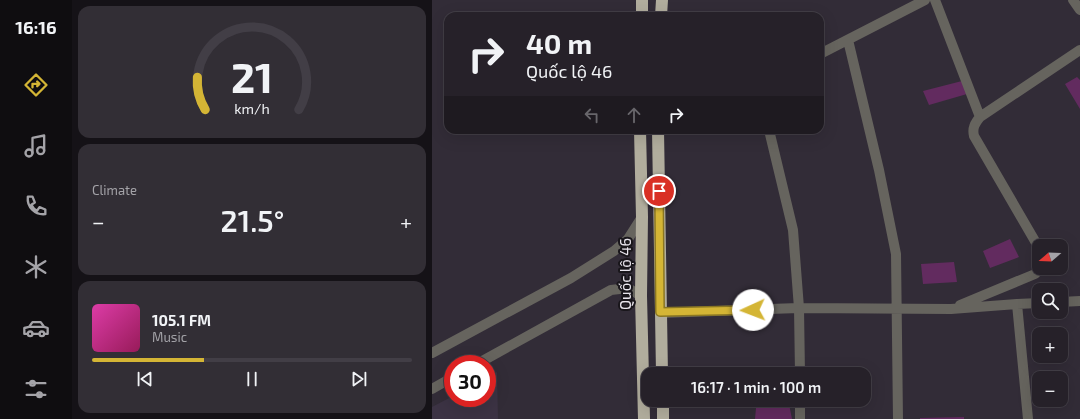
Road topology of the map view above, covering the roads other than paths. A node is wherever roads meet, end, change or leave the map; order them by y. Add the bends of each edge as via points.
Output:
1 (642, 0) edge
2 (662, 0) edge
3 (925, 0) edge
4 (935, 0) edge
5 (1074, 0) edge
6 (1080, 10) edge
7 (642, 12) edge
8 (661, 12) edge
9 (848, 40) junction
10 (1080, 50) edge
11 (824, 52) edge
12 (980, 117) junction
13 (640, 134) edge
14 (658, 134) edge
15 (770, 134) edge
16 (642, 217) junction
17 (1034, 239) edge
18 (1033, 275) edge
19 (641, 296) junction
20 (1080, 301) edge
21 (1068, 302) edge
22 (1032, 303) edge
23 (1017, 304) junction
24 (799, 308) junction
25 (896, 309) junction
26 (951, 309) junction
27 (660, 312) junction
28 (432, 353) edge
29 (493, 355) edge
30 (662, 367) edge
31 (800, 367) edge
32 (444, 382) edge
33 (432, 389) edge
34 (663, 407) edge
35 (800, 407) edge
36 (644, 419) edge
37 (663, 419) edge
38 (800, 419) edge
39 (898, 419) edge
40 (1028, 419) edge

1 - 7 highway
2 - 8 highway
3 - 9 street
4 - 12 street
5 - 6 street
9 - 11 street
9 - 25 street via 896,254
10 - 12 street
12 - 17 street via 973,128 974,136
13 - 16 highway, Quốc lộ 46
14 - 27 highway
15 - 24 street via 793,230
16 - 19 highway, Quốc lộ 46
16 - 28 street via 628,239 614,251 571,278
18 - 26 street
19 - 29 street via 628,288 611,290
19 - 36 highway, Quốc lộ 46
20 - 21 street
22 - 23 street
23 - 26 street
23 - 40 street
24 - 25 street
24 - 27 street
24 - 31 street
25 - 26 street
25 - 39 street
27 - 30 highway
32 - 33 street
34 - 37 highway
35 - 38 street

